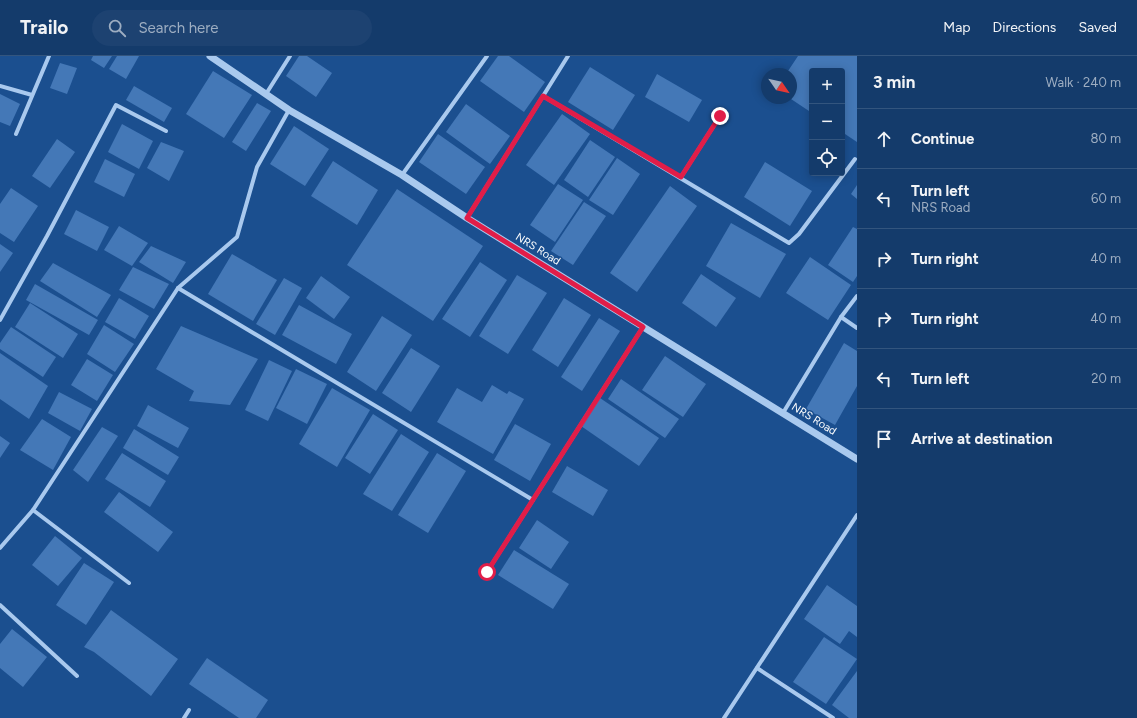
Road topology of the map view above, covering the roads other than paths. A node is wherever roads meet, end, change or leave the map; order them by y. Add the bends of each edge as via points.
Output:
1 (50, 56) edge
2 (210, 56) edge
3 (290, 56) edge
4 (487, 56) edge
5 (568, 56) edge
6 (0, 86) edge
7 (32, 94) junction
8 (266, 94) junction
9 (543, 96) junction
10 (290, 110) junction
11 (720, 116) dead end
12 (166, 131) dead end
13 (16, 134) dead end
14 (855, 159) dead end
15 (402, 175) junction
16 (681, 177) junction
17 (467, 218) junction
18 (178, 288) junction
19 (857, 296) edge
20 (841, 317) junction
21 (0, 320) edge
22 (643, 327) junction
23 (857, 328) edge
24 (783, 413) junction
25 (857, 459) edge
26 (533, 500) junction
27 (33, 510) junction
28 (857, 515) edge
29 (0, 548) edge
30 (487, 572) dead end
31 (129, 583) dead end
32 (0, 605) edge
33 (757, 668) junction
34 (77, 676) dead end
35 (189, 710) dead end
36 (184, 718) edge
37 (724, 718) edge
38 (834, 718) edge

1 - 7 street
2 - 8 street, NRS Road
3 - 8 street
4 - 15 street
5 - 9 street
6 - 7 street
7 - 13 street
8 - 10 street, NRS Road
9 - 16 street
9 - 17 street
10 - 15 street, NRS Road
10 - 18 street via 257,167 237,237
11 - 16 street
12 - 21 street via 116,105
14 - 16 street via 799,234 789,242
15 - 17 street, NRS Road
17 - 22 street, NRS Road
18 - 26 street
18 - 27 street
19 - 20 street
20 - 23 street
20 - 24 street
22 - 24 street, NRS Road
22 - 26 street
24 - 25 street, NRS Road
26 - 30 street
27 - 29 street
27 - 31 street
28 - 33 street
32 - 34 street
33 - 37 street
33 - 38 street
35 - 36 street

